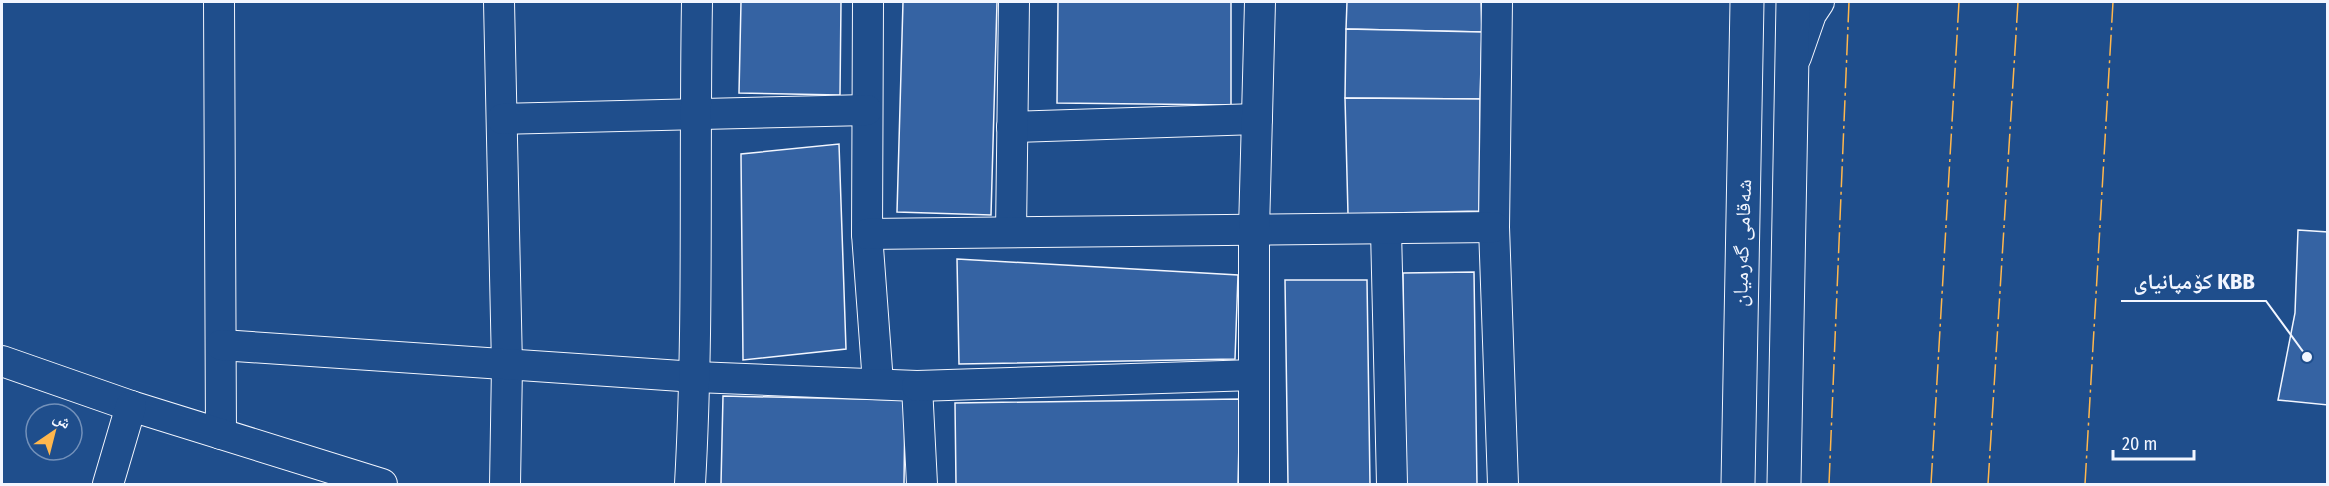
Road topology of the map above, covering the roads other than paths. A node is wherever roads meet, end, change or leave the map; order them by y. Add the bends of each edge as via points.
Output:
1 (219, 2) edge
2 (499, 2) edge
3 (697, 2) edge
4 (868, 2) edge
5 (1014, 2) edge
6 (1260, 2) edge
7 (1497, 2) edge
8 (1747, 2) edge
9 (1793, 2) edge
10 (1819, 2) edge
11 (1792, 68) junction
12 (867, 110) junction
13 (695, 113) junction
14 (502, 119) junction
15 (1257, 119) junction
16 (1012, 127) junction
17 (1494, 227) junction
18 (1254, 230) junction
19 (1386, 230) junction
20 (1011, 232) junction
21 (867, 234) junction
22 (221, 345) junction
23 (2, 361) edge
24 (507, 366) junction
25 (1254, 375) junction
26 (696, 377) junction
27 (878, 382) junction
28 (916, 386) junction
29 (131, 406) junction
30 (1738, 413) junction
31 (1785, 415) junction
32 (221, 434) junction
33 (108, 484) edge
34 (382, 484) edge
35 (505, 484) edge
36 (690, 484) edge
37 (922, 484) edge
38 (1254, 484) edge
39 (1392, 484) edge
40 (1503, 484) edge
41 (1738, 484) edge
42 (1784, 484) edge

1 - 22 street
2 - 14 street
3 - 13 street
4 - 12 street
5 - 16 street
6 - 15 street
7 - 17 street
8 - 30 main road, شەقامی گەرمیان
9 - 11 main road
10 - 11 street
11 - 31 main road
12 - 13 street
12 - 21 street
13 - 14 street
13 - 26 street
14 - 24 street
15 - 16 street
15 - 18 street
16 - 20 street
17 - 19 street
17 - 40 street
18 - 19 street
18 - 20 street
18 - 25 street
19 - 39 street
20 - 21 street
21 - 27 street
22 - 24 street
22 - 32 street
23 - 29 street
24 - 26 street
24 - 35 street
25 - 28 street
25 - 38 street
26 - 27 street
26 - 36 street
27 - 28 street
28 - 37 street
29 - 32 street
29 - 33 street
30 - 31 main road
30 - 41 main road, شەقامی گەرمیان
31 - 42 main road
32 - 34 street

